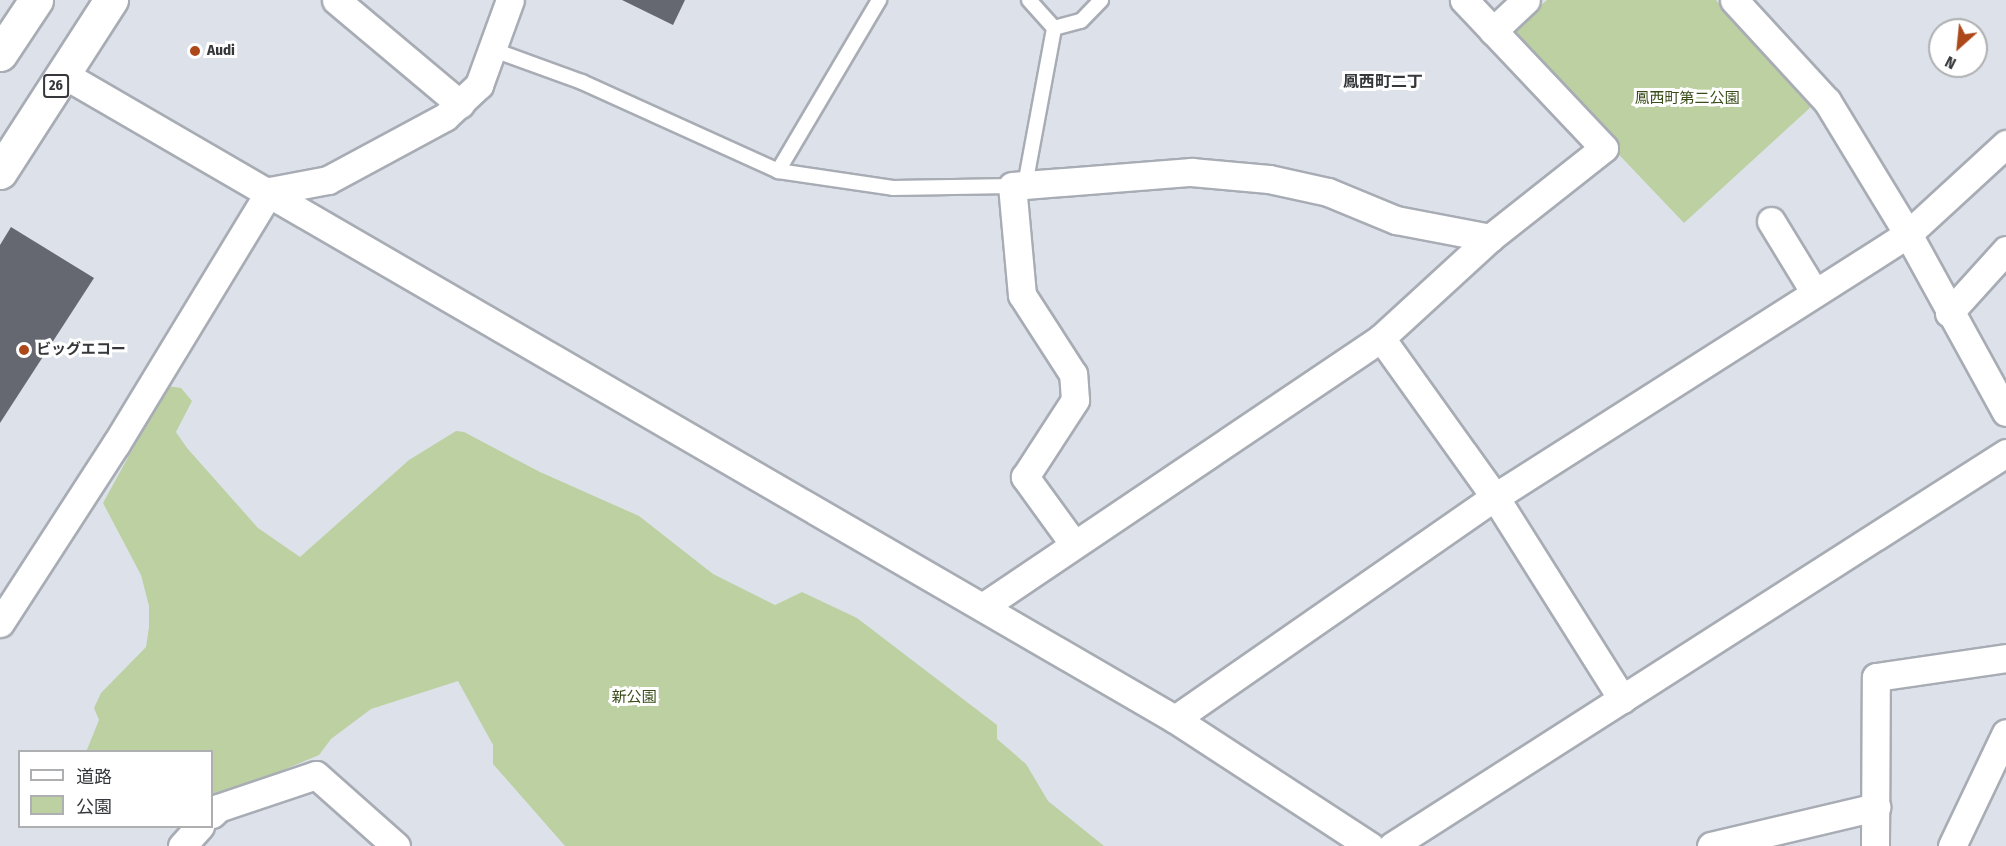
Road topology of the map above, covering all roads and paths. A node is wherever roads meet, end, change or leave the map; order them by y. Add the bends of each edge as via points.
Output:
1 (36, 0) edge
2 (111, 0) edge
3 (336, 0) edge
4 (510, 0) edge
5 (879, 0) edge
6 (1029, 0) edge
7 (1101, 0) edge
8 (1464, 0) edge
9 (1526, 0) edge
10 (1734, 0) edge
11 (1054, 28) junction
12 (1493, 31) junction
13 (3, 41) edge
14 (494, 50) junction
15 (63, 74) junction
16 (459, 104) junction
17 (2006, 144) edge
18 (778, 171) junction
19 (0, 172) edge
20 (1018, 186) junction
21 (270, 191) junction
22 (1771, 221) dead end
23 (1908, 234) junction
24 (1490, 238) junction
25 (2006, 250) edge
26 (1815, 293) junction
27 (1949, 313) junction
28 (1381, 338) junction
29 (2006, 412) edge
30 (2006, 453) edge
31 (1495, 497) junction
32 (1073, 543) junction
33 (984, 606) junction
34 (0, 623) edge
35 (2006, 658) edge
36 (1622, 699) junction
37 (1175, 719) junction
38 (2006, 733) edge
39 (1876, 807) junction
40 (213, 813) edge
41 (198, 828) edge
42 (182, 846) edge
43 (396, 846) edge
44 (1370, 846) edge
45 (1392, 846) edge
46 (1711, 846) edge
47 (1875, 846) edge
48 (1952, 846) edge

1 - 13 highway
2 - 15 highway, 26
3 - 16 street
4 - 14 street
5 - 18 lane
6 - 11 lane
7 - 11 lane via 1081,21
8 - 12 street
9 - 12 street
10 - 23 street via 1827,101
11 - 20 lane
12 - 24 street via 1604,148
14 - 16 street via 479,85
14 - 18 lane via 582,82
15 - 19 highway, 26
15 - 21 street
16 - 21 street via 445,117 328,180
17 - 23 street
18 - 20 lane via 893,188
20 - 24 street via 1191,172 1269,179 1328,192 1396,220
20 - 32 street via 1022,295 1073,374 1075,400 1025,477
21 - 33 street
21 - 34 street via 116,444
22 - 26 street
23 - 26 street
23 - 27 street
24 - 28 street
25 - 27 street
26 - 31 street
27 - 29 street
28 - 31 street
28 - 32 street
30 - 36 street
31 - 36 street
31 - 37 street
32 - 33 street
33 - 37 street
35 - 39 street via 1876,677
36 - 45 street
37 - 44 street
38 - 48 street
39 - 46 street
39 - 47 street
40 - 43 street via 316,775
41 - 42 street

